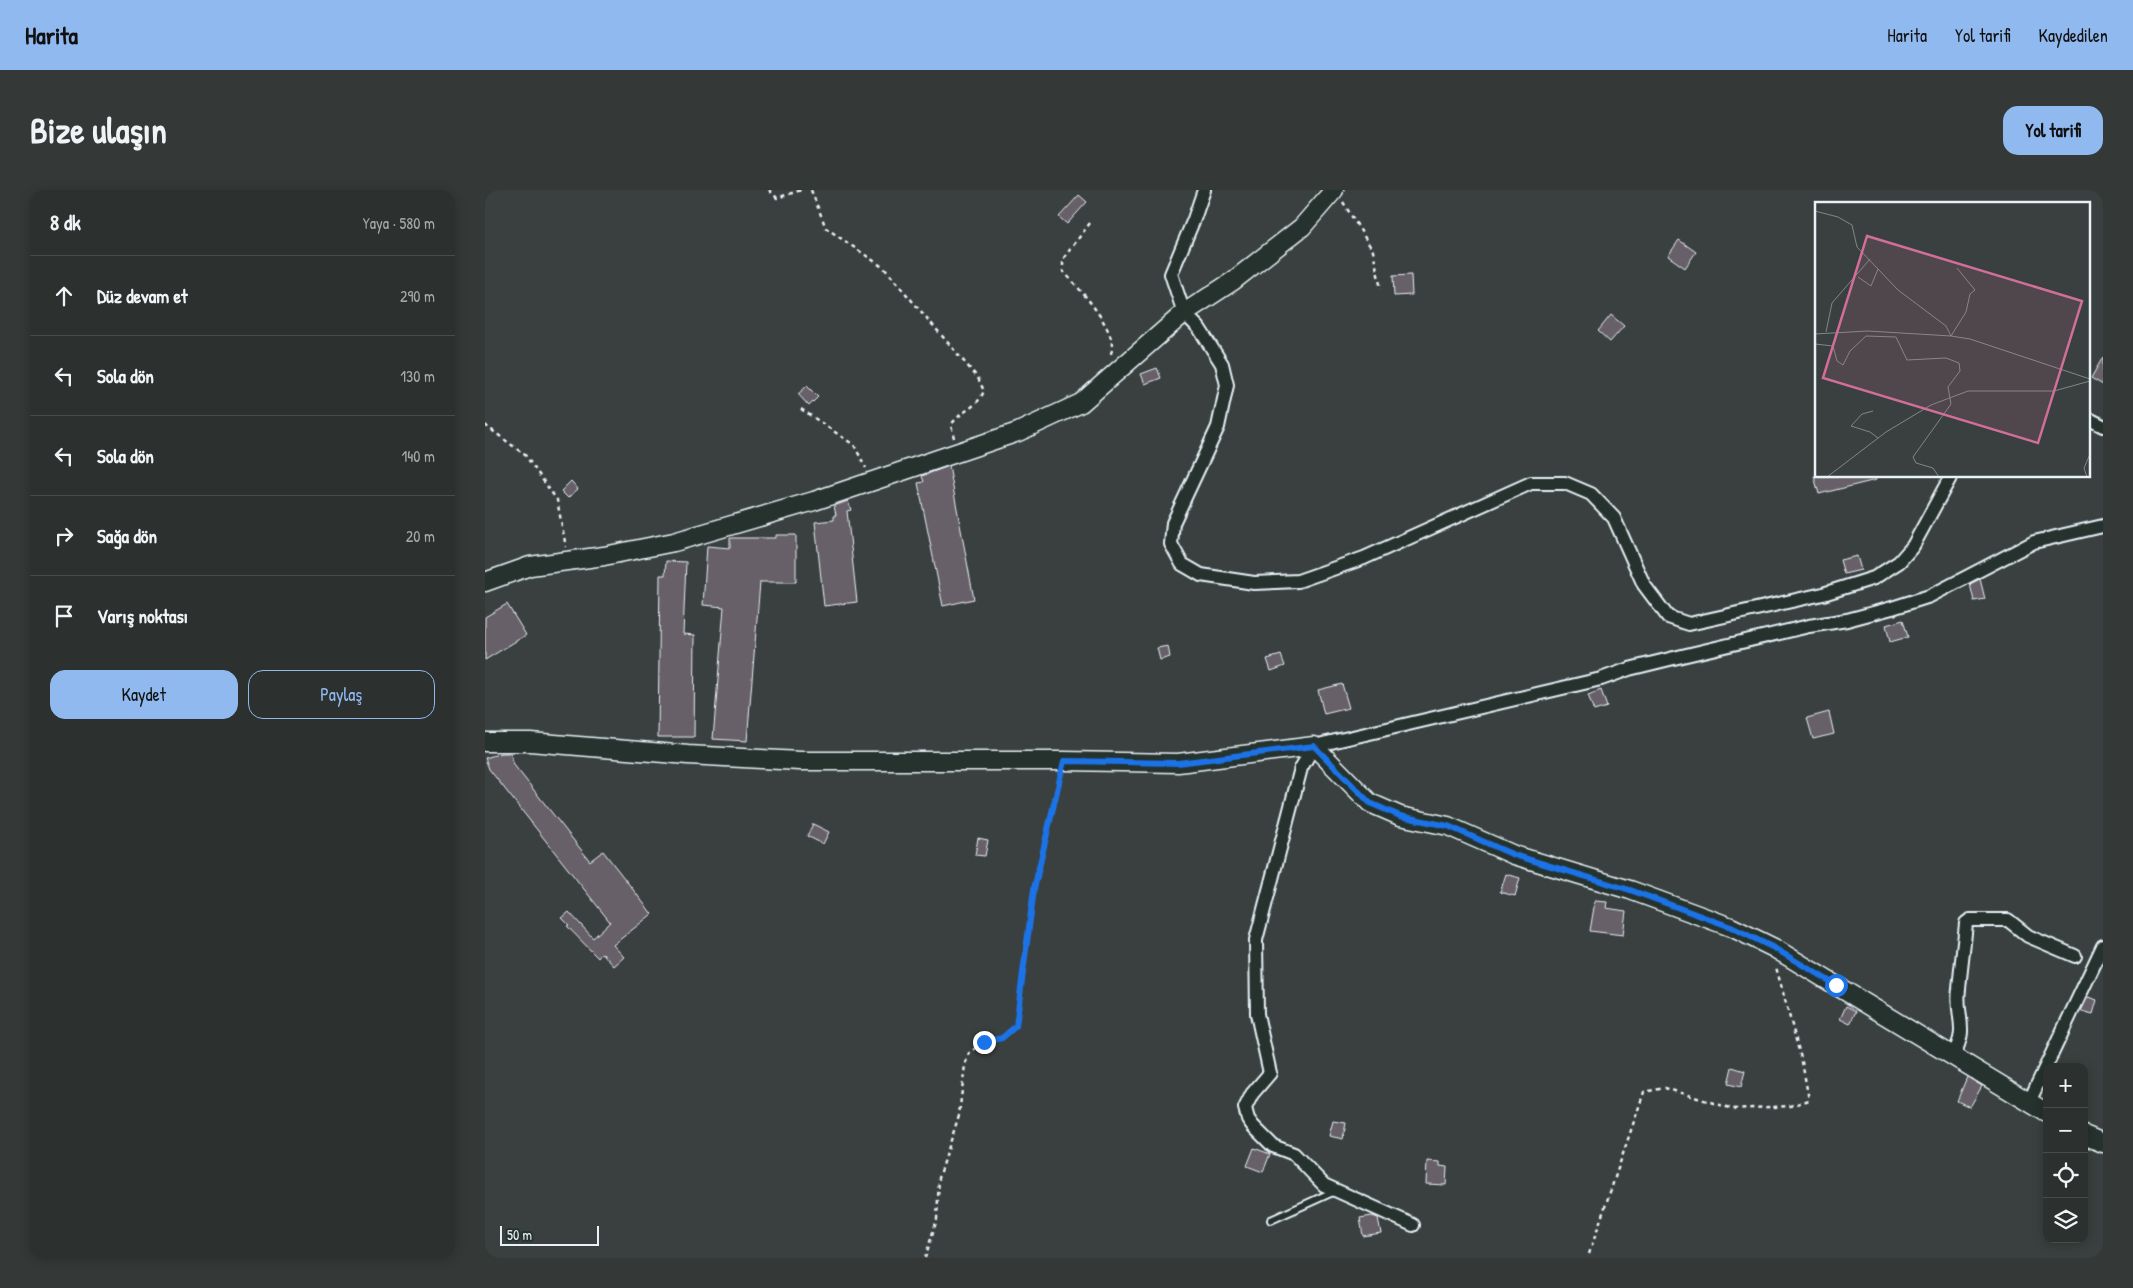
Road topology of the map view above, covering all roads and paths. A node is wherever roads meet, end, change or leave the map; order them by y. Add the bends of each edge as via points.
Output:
1 (769, 190) edge
2 (801, 190) edge
3 (811, 190) edge
4 (1204, 190) edge
5 (1337, 194) edge
6 (1090, 223) dead end
7 (1381, 289) dead end
8 (1184, 313) junction
9 (1110, 356) dead end
10 (801, 409) dead end
11 (2091, 420) edge
12 (485, 425) edge
13 (2103, 426) edge
14 (956, 452) junction
15 (1950, 478) edge
16 (873, 481) junction
17 (2103, 526) edge
18 (568, 561) junction
19 (485, 582) edge
20 (485, 742) edge
21 (1314, 746) junction
22 (1064, 761) junction
23 (1770, 946) junction
24 (2103, 946) edge
25 (2075, 956) dead end
26 (1952, 1056) junction
27 (2029, 1102) junction
28 (2043, 1111) edge
29 (2088, 1137) edge
30 (2103, 1143) edge
31 (1336, 1191) junction
32 (1271, 1220) dead end
33 (1413, 1225) dead end
34 (1589, 1254) dead end
35 (925, 1258) edge

1 - 2 path via 777,198
3 - 14 path via 826,228 884,268 978,378 983,391 979,402 957,416 951,424
4 - 8 street via 1171,274
5 - 7 path via 1373,251
5 - 8 main road via 1302,227 1233,282
6 - 9 path via 1063,259 1063,271 1088,299 1111,336 1113,347
8 - 14 main road via 1081,403 1018,432
8 - 15 street via 1199,328 1222,364 1227,385 1218,427 1173,523 1171,544 1182,564 1201,575 1254,583 1298,581 1372,554 1531,483 1565,483 1591,494 1614,518 1644,585 1668,617 1689,624 1823,594 1874,578 1899,562 1913,546
10 - 16 path via 854,445
11 - 13 street
12 - 18 path via 525,456 557,500
14 - 16 main road
16 - 18 main road via 674,542
17 - 21 street via 2034,542 1930,596 1871,614 1682,656 1591,681
18 - 19 main road via 530,566
20 - 22 main road via 530,742 800,761
21 - 22 main road via 1178,763
21 - 23 main road via 1370,803 1400,816 1448,826 1514,855 1630,890 1731,927
21 - 31 street via 1301,768 1256,940 1257,1014 1270,1073 1245,1108 1248,1119 1273,1146 1294,1154 1323,1185
22 - 35 path via 1034,889 1016,1026 1002,1038 984,1042 969,1053 959,1115 939,1178 937,1218
23 - 26 main road
23 - 34 path via 1802,1062 1809,1100 1791,1106 1733,1109 1665,1088 1643,1092
24 - 27 street
25 - 26 street via 2028,936 2008,920 1970,920 1966,924 1958,991 1962,1035
26 - 27 main road
27 - 28 main road
29 - 30 main road
31 - 32 lane
31 - 33 street

